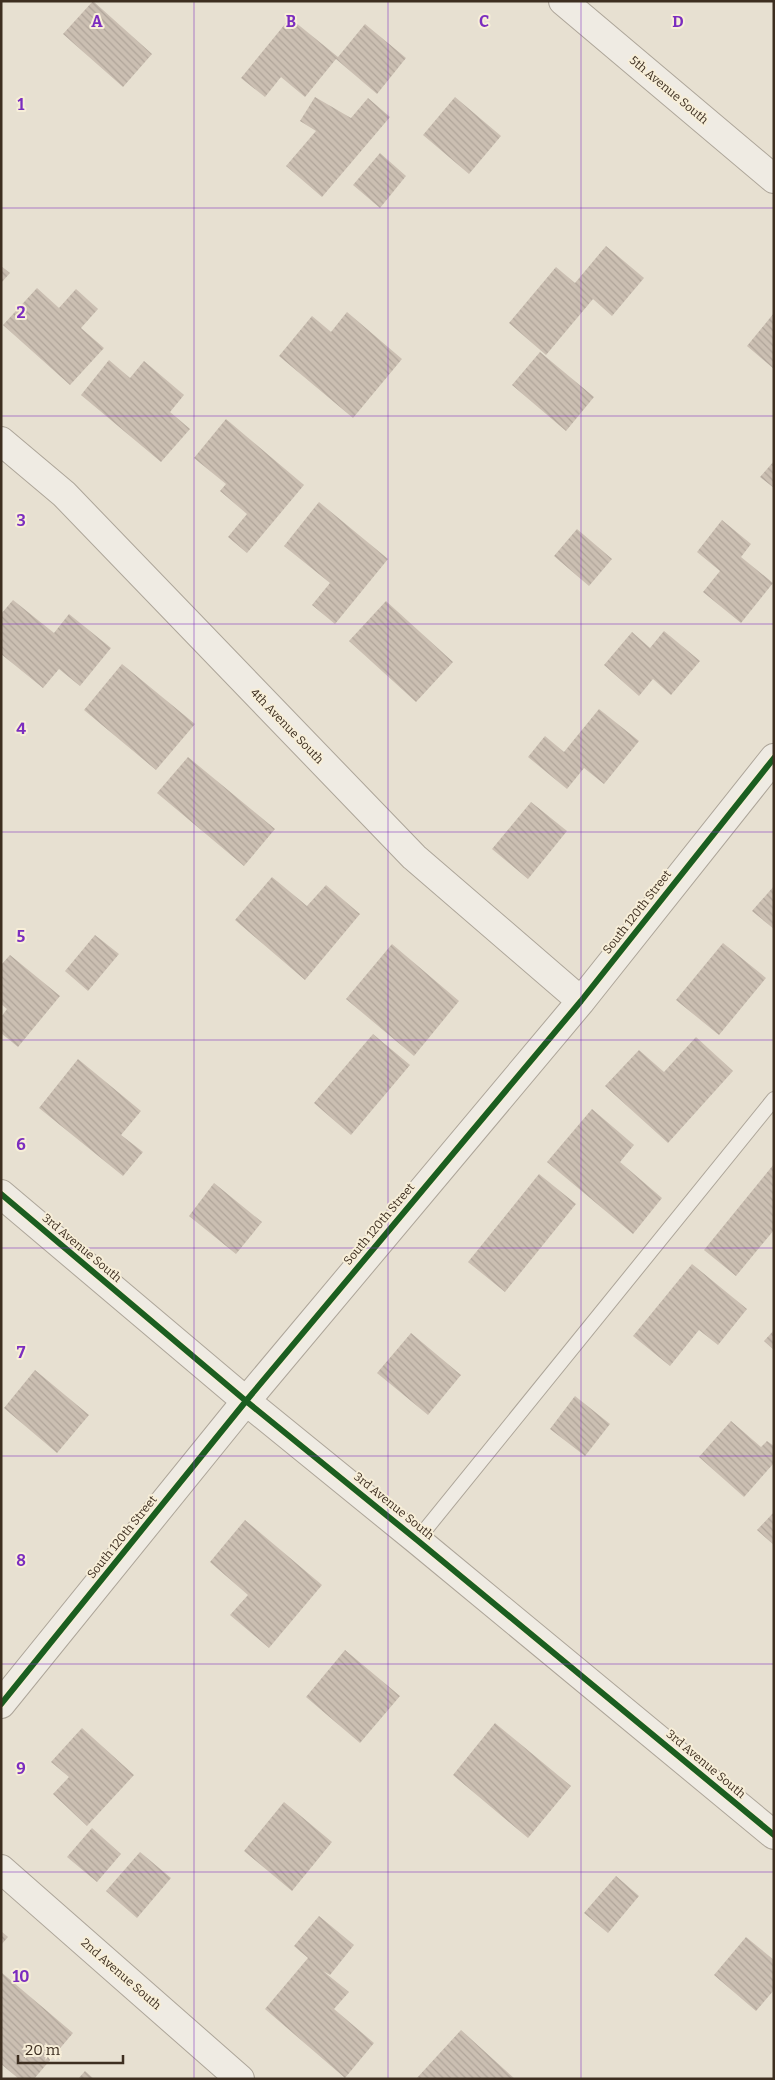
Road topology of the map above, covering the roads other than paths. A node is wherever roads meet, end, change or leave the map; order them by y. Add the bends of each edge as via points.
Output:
1 (564, 1) edge
2 (774, 179) edge
3 (1, 441) edge
4 (774, 758) edge
5 (581, 1000) junction
6 (774, 1099) edge
7 (1, 1194) edge
8 (246, 1401) junction
9 (418, 1540) junction
10 (1, 1704) edge
11 (774, 1835) edge
12 (1, 1869) edge
13 (240, 2079) edge

1 - 2 street, 5th Avenue South
3 - 5 street, 4th Avenue South via 64,494 414,857
4 - 5 street, South 120th Street
5 - 8 street, South 120th Street
6 - 9 lane
7 - 8 street, 3rd Avenue South
8 - 9 street, 3rd Avenue South
8 - 10 street, South 120th Street
9 - 11 street, 3rd Avenue South
12 - 13 street, 2nd Avenue South

